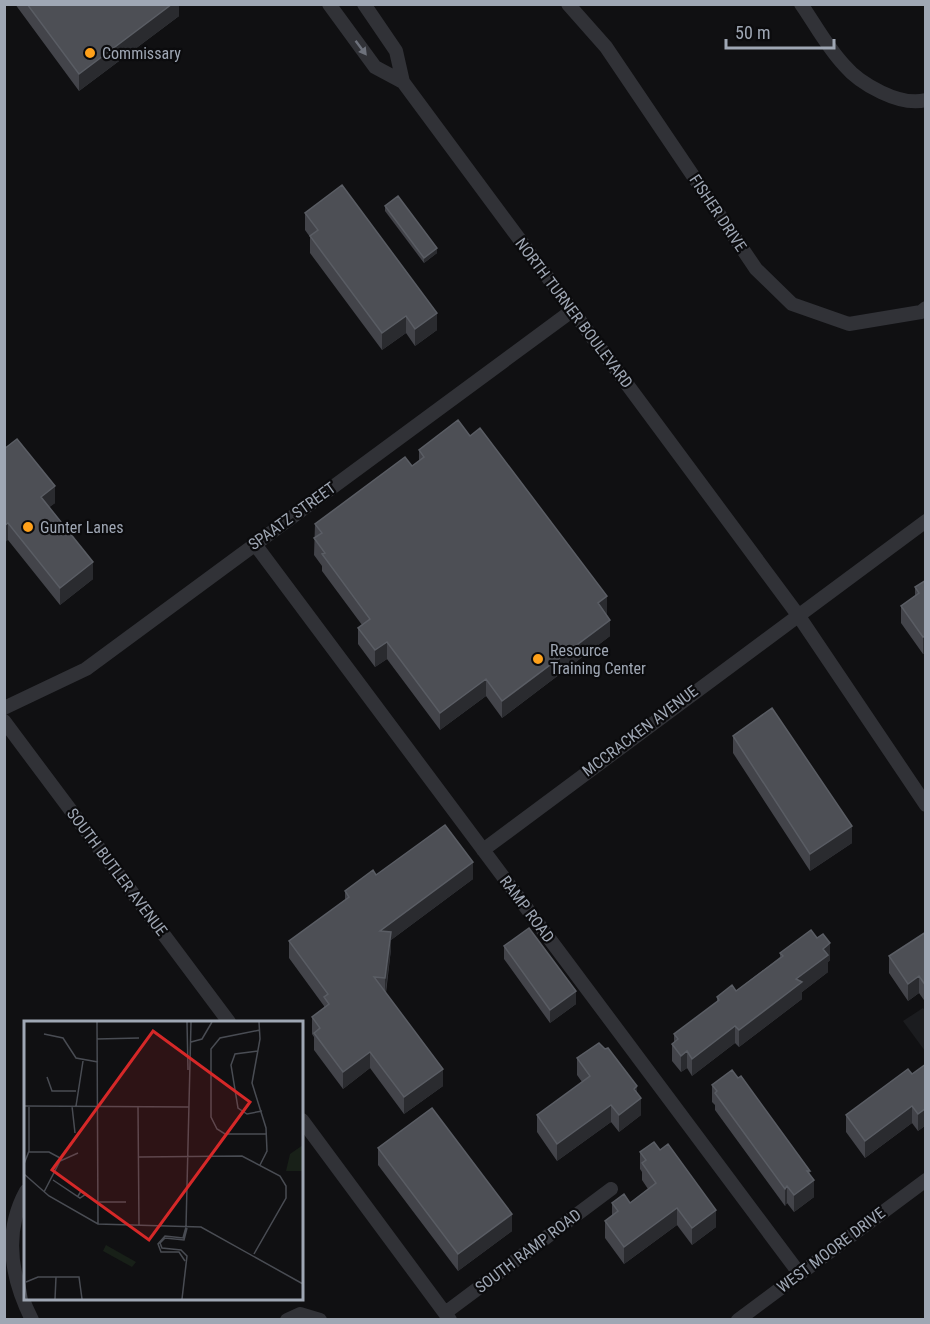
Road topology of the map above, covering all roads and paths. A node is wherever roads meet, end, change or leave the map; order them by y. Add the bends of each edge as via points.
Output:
1 (329, 4) edge
2 (364, 4) edge
3 (568, 4) edge
4 (801, 4) edge
5 (403, 82) junction
6 (926, 100) edge
7 (926, 308) edge
8 (573, 310) junction
9 (926, 521) edge
10 (254, 543) junction
11 (798, 615) junction
12 (4, 708) edge
13 (4, 721) edge
14 (926, 805) edge
15 (483, 850) junction
16 (228, 1021) edge
17 (303, 1121) edge
18 (926, 1180) edge
19 (611, 1190) dead end
20 (24, 1193) edge
21 (10, 1210) edge
22 (800, 1274) junction
23 (448, 1316) edge
24 (32, 1320) edge
25 (287, 1320) edge
26 (320, 1320) edge
27 (738, 1320) edge

1 -> 5 street via 375,67
2 - 5 street, NORTH TURNER BOULEVARD via 396,51
3 - 7 street, FISHER DRIVE via 606,47 756,269 792,304 849,324
4 - 6 street via 844,66 885,96
5 - 8 street, NORTH TURNER BOULEVARD
8 - 10 street, SPAATZ STREET
8 - 11 street, NORTH TURNER BOULEVARD
9 - 11 street, MCCRACKEN AVENUE
10 - 12 street, SPAATZ STREET via 86,669
10 - 15 street, RAMP ROAD
11 - 14 street, NORTH TURNER BOULEVARD
11 - 15 street, MCCRACKEN AVENUE
13 - 16 street, SOUTH BUTLER AVENUE
15 - 22 street, RAMP ROAD
17 - 23 street
18 - 22 street, WEST MOORE DRIVE
19 - 23 street, SOUTH RAMP ROAD
20 - 21 street
21 - 24 street via 12,1262
22 - 27 street, WEST MOORE DRIVE
25 - 26 street via 300,1314

